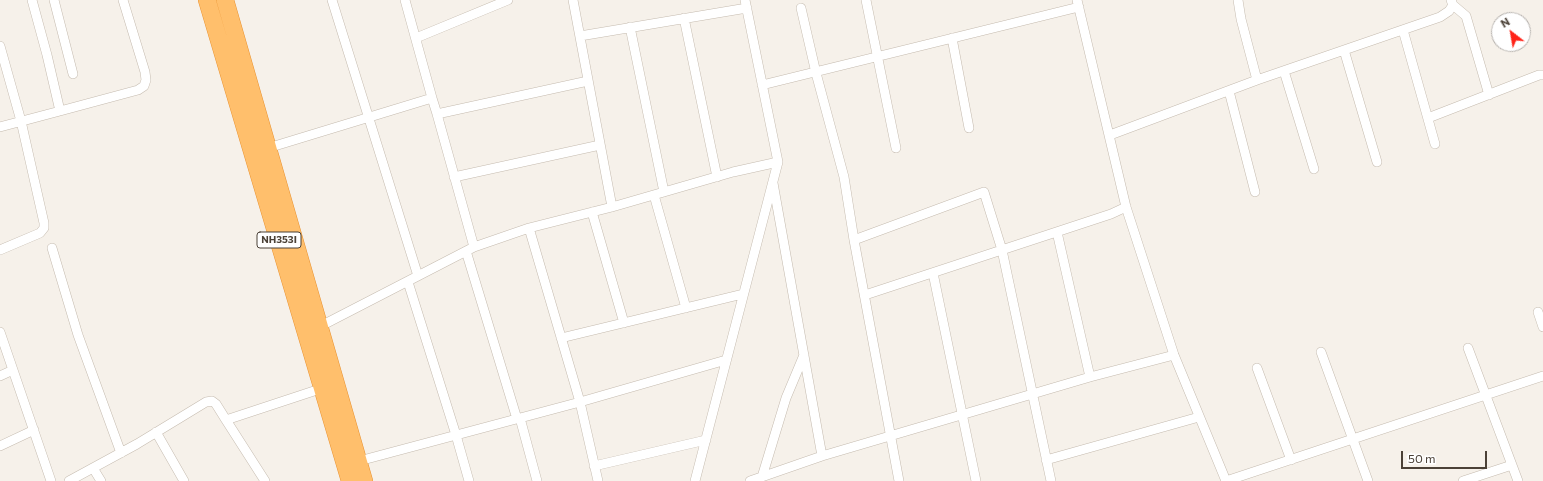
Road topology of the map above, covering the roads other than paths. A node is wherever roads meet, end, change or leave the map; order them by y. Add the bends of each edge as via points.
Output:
1 (32, 0) edge
2 (54, 0) edge
3 (123, 0) edge
4 (207, 0) edge
5 (225, 0) edge
6 (332, 0) edge
7 (405, 0) edge
8 (508, 0) edge
9 (573, 0) edge
10 (866, 0) edge
11 (1238, 0) edge
12 (1452, 3) edge
13 (746, 4) edge
14 (1078, 4) edge
15 (801, 8) dead end
16 (684, 18) junction
17 (630, 27) junction
18 (1403, 30) junction
19 (580, 36) junction
20 (416, 38) junction
21 (952, 38) junction
22 (0, 46) edge
23 (1344, 50) junction
24 (878, 58) junction
25 (1284, 71) junction
26 (816, 73) junction
27 (73, 74) dead end
28 (1543, 75) edge
29 (1258, 80) junction
30 (588, 81) junction
31 (762, 85) junction
32 (1229, 91) junction
33 (1488, 95) junction
34 (432, 98) junction
35 (60, 111) junction
36 (437, 114) junction
37 (370, 117) junction
38 (1428, 118) junction
39 (21, 121) junction
40 (0, 127) edge
41 (969, 128) dead end
42 (1110, 135) junction
43 (1435, 144) dead end
44 (600, 145) junction
45 (268, 148) junction
46 (896, 148) dead end
47 (778, 162) junction
48 (1377, 162) dead end
49 (1314, 169) dead end
50 (454, 177) junction
51 (717, 177) junction
52 (773, 180) junction
53 (664, 192) junction
54 (1255, 192) dead end
55 (654, 195) junction
56 (612, 207) junction
57 (1126, 207) junction
58 (592, 212) junction
59 (529, 228) junction
60 (1057, 232) junction
61 (854, 240) junction
62 (52, 248) dead end
63 (470, 249) junction
64 (0, 250) edge
65 (1002, 250) junction
66 (933, 273) junction
67 (418, 276) junction
68 (408, 282) junction
69 (743, 294) junction
70 (865, 295) junction
71 (686, 308) junction
72 (1538, 312) dead end
73 (624, 323) junction
74 (1543, 327) edge
75 (313, 329) junction
76 (0, 332) edge
77 (561, 338) junction
78 (1468, 348) dead end
79 (1321, 352) dead end
80 (804, 355) junction
81 (1174, 355) junction
82 (726, 360) junction
83 (1257, 368) dead end
84 (13, 370) junction
85 (0, 376) edge
86 (1543, 376) edge
87 (1090, 377) junction
88 (322, 388) junction
89 (1032, 394) junction
90 (1487, 394) junction
91 (580, 402) junction
92 (963, 415) junction
93 (1199, 417) junction
94 (519, 419) junction
95 (226, 420) junction
96 (34, 430) junction
97 (156, 432) junction
98 (456, 435) junction
99 (891, 436) junction
100 (1352, 439) junction
101 (706, 440) junction
102 (0, 446) edge
103 (121, 453) junction
104 (822, 456) junction
105 (1046, 460) junction
106 (1291, 460) junction
107 (359, 462) junction
108 (1512, 465) junction
109 (594, 466) junction
110 (93, 468) junction
111 (762, 477) junction
112 (51, 481) edge
113 (69, 481) edge
114 (101, 481) edge
115 (184, 481) edge
116 (264, 481) edge
117 (350, 481) edge
118 (364, 481) edge
119 (469, 481) edge
120 (537, 481) edge
121 (598, 481) edge
122 (695, 481) edge
123 (750, 481) edge
124 (899, 481) edge
125 (976, 481) edge
126 (1051, 481) edge
127 (1226, 481) edge
128 (1368, 481) edge
129 (1463, 481) edge
130 (1518, 481) edge

1 - 35 street
2 - 27 street
3 - 35 street via 145,72 144,86 138,90
4 - 75 highway, NH353I
5 - 45 highway, NH353I
6 - 37 street
7 - 20 street
8 - 20 street
9 - 19 street
10 - 24 street
11 - 29 street
12 - 18 street via 1449,11 1440,17
12 - 33 street via 1466,16
13 - 16 street
13 - 31 street
14 - 21 street
14 - 42 street
15 - 26 street
16 - 17 street
16 - 51 street
17 - 19 street
17 - 53 street
18 - 23 street
18 - 38 street
19 - 30 street
20 - 34 street
21 - 24 street
21 - 41 street
22 - 39 street
23 - 25 street
23 - 48 street
24 - 26 street
24 - 46 street
25 - 29 street
25 - 49 street
26 - 31 street
26 - 61 street via 844,177
28 - 33 street
29 - 32 street
30 - 36 street
30 - 44 street
31 - 47 street
32 - 42 street
32 - 54 street
33 - 38 street
34 - 36 street
34 - 37 street
35 - 39 street
36 - 50 street
37 - 45 street
37 - 67 street
38 - 43 street
39 - 40 street
39 - 64 street via 44,228 40,233
42 - 57 street
44 - 50 street
44 - 56 street
45 - 75 highway, NH353I
47 - 51 street
47 - 52 street
50 - 63 street
51 - 53 street
52 - 69 street
52 - 80 street
53 - 55 street
55 - 56 street
55 - 71 street
56 - 58 street
57 - 60 street
57 - 81 street
58 - 59 street
58 - 73 street
59 - 63 street
59 - 77 street
60 - 65 street
60 - 87 street
61 - 65 street via 984,192
61 - 70 street
62 - 103 street via 78,335
63 - 67 street
63 - 94 street
65 - 66 street
65 - 89 street
66 - 70 street
66 - 92 street
67 - 68 street
68 - 75 street
68 - 98 street
69 - 71 street
69 - 82 street
70 - 99 street
71 - 73 street
72 - 74 street
73 - 77 street
75 - 88 highway, NH353I
75 - 107 highway, NH353I
76 - 84 street
77 - 91 street
78 - 90 street
79 - 100 street
80 - 104 street
80 - 111 street via 786,398
81 - 87 street
81 - 93 street
82 - 91 street
82 - 101 street
83 - 106 street
84 - 85 street
84 - 96 street
86 - 90 street
87 - 89 street
88 - 95 street
88 - 117 highway, NH353I
89 - 92 street
89 - 105 street
90 - 100 street
90 - 108 street
91 - 94 street
91 - 109 street
92 - 99 street
92 - 125 street
93 - 105 street
93 - 127 street
94 - 98 street
94 - 120 street
95 - 97 street via 216,404 208,401
95 - 116 street
96 - 102 street
96 - 112 street
97 - 103 street
97 - 115 street
98 - 107 street
98 - 119 street
99 - 104 street
99 - 124 street
100 - 106 street
100 - 128 street
101 - 109 street
101 - 122 street
103 - 110 street
104 - 111 street
105 - 126 street
106 - 127 street
107 - 118 highway, NH353I
108 - 129 street
108 - 130 street
109 - 121 street
110 - 113 street
110 - 114 street
111 - 123 street

